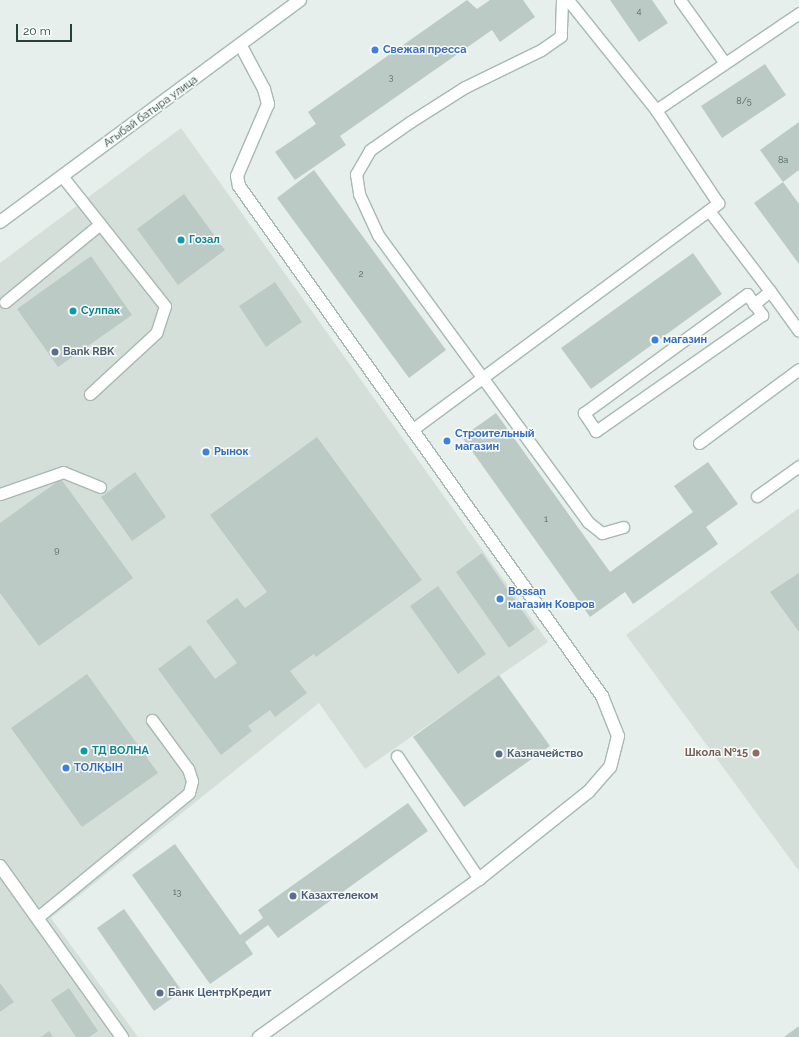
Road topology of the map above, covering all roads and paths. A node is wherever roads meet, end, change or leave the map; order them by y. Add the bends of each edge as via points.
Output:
1 (300, 0) edge
2 (562, 0) edge
3 (568, 0) edge
4 (680, 0) edge
5 (799, 13) edge
6 (241, 46) junction
7 (725, 63) junction
8 (656, 110) junction
9 (62, 176) junction
10 (710, 212) junction
11 (0, 222) edge
12 (100, 224) junction
13 (770, 291) junction
14 (5, 302) dead end
15 (754, 304) junction
16 (799, 331) edge
17 (799, 369) edge
18 (485, 378) junction
19 (90, 394) dead end
20 (413, 429) junction
21 (699, 444) dead end
22 (799, 466) edge
23 (100, 486) dead end
24 (0, 494) edge
25 (757, 496) dead end
26 (623, 526) dead end
27 (152, 720) dead end
28 (397, 756) dead end
29 (0, 866) edge
30 (479, 879) junction
31 (38, 917) junction
32 (122, 1037) edge
33 (259, 1037) edge

1 - 6 street, Агыбай батыра улица
2 - 18 lane via 561,36 541,50 466,87 410,122 370,150 356,174 359,194 378,235
3 - 8 lane
4 - 7 lane
5 - 7 lane
6 - 9 street, Агыбай батыра улица
6 - 20 street via 264,89 268,104 237,176 239,186
7 - 8 lane
8 - 10 lane via 714,193 718,203
9 - 11 street, Агыбай батыра улица
9 - 12 lane
10 - 13 lane
10 - 18 lane
12 - 14 lane
12 - 19 lane via 165,306 156,333
13 - 15 lane
13 - 16 lane
15 - 15 lane via 762,315 596,431 584,413 747,294
17 - 21 lane
18 - 20 lane
18 - 26 lane via 588,522 602,533
20 - 30 street via 602,696 618,736 610,766 588,792
22 - 25 lane
23 - 24 lane via 63,472
27 - 31 lane via 191,775 189,793
28 - 30 lane
29 - 31 street
30 - 33 street
31 - 32 street

